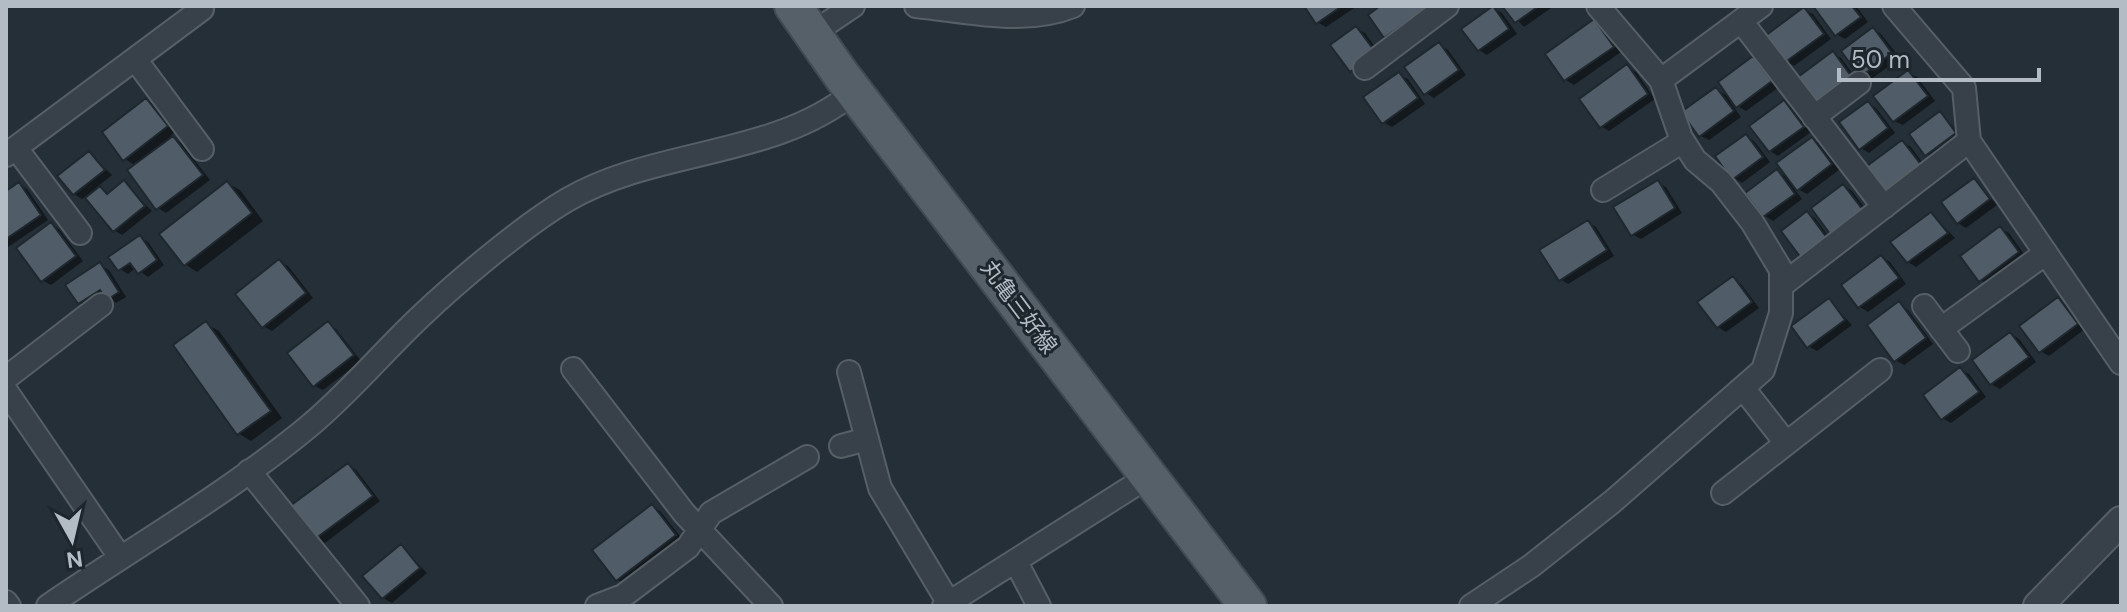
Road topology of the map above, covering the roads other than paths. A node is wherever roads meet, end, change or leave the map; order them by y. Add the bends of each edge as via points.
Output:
1 (853, 6) edge
2 (916, 6) edge
3 (1073, 6) edge
4 (1598, 6) edge
5 (1761, 6) edge
6 (1894, 6) edge
7 (1443, 7) edge
8 (202, 9) dead end
9 (803, 20) edge
10 (1741, 21) junction
11 (135, 59) junction
12 (1365, 68) dead end
13 (1661, 80) junction
14 (1859, 83) dead end
15 (854, 92) junction
16 (1814, 117) junction
17 (1683, 141) junction
18 (1969, 141) junction
19 (202, 149) dead end
20 (11, 152) edge
21 (1603, 190) dead end
22 (1884, 207) junction
23 (80, 233) dead end
24 (2046, 253) junction
25 (1781, 286) junction
26 (101, 305) dead end
27 (1924, 306) dead end
28 (1941, 329) junction
29 (1958, 351) dead end
30 (2119, 356) edge
31 (573, 369) dead end
32 (1880, 370) dead end
33 (849, 372) dead end
34 (6, 378) edge
35 (1743, 388) junction
36 (6, 391) edge
37 (594, 397) junction
38 (576, 411) dead end
39 (867, 439) junction
40 (1786, 443) junction
41 (841, 446) dead end
42 (807, 457) dead end
43 (249, 471) junction
44 (1149, 476) junction
45 (1723, 493) dead end
46 (2121, 521) edge
47 (699, 530) junction
48 (120, 557) junction
49 (1016, 562) junction
50 (606, 604) edge
51 (950, 605) edge
52 (48, 606) edge
53 (358, 606) edge
54 (771, 606) edge
55 (944, 606) edge
56 (1039, 606) edge
57 (1248, 606) edge
58 (1471, 606) edge
59 (2038, 606) edge

1 - 9 street
2 - 3 street via 1040,16
4 - 13 street
5 - 10 street
6 - 18 street via 1964,88
7 - 12 street
8 - 11 street
9 - 15 main road, 丸亀三好線
10 - 13 street
10 - 16 street
11 - 19 street
11 - 20 street
13 - 17 street
14 - 16 street
15 - 43 street via 831,111 799,126 632,172 564,202 422,314 309,427
15 - 44 main road, 丸亀三好線
16 - 22 street
17 - 21 street
17 - 25 street via 1752,222 1781,270
18 - 22 street
18 - 24 street
20 - 23 street
22 - 25 street
24 - 28 street
24 - 30 street
25 - 35 street via 1781,313 1763,370
26 - 34 street
27 - 28 street
28 - 29 street
31 - 37 street
32 - 40 street
33 - 39 street
35 - 40 street
35 - 58 street via 1612,502
36 - 48 street
37 - 38 street
37 - 47 street
39 - 41 street
39 - 51 street via 880,488
40 - 45 street
42 - 47 street via 711,513
43 - 48 street
43 - 53 street
44 - 49 street
44 - 57 main road, 丸亀三好線
46 - 59 street
47 - 50 street via 688,547
47 - 54 street
48 - 52 street
49 - 51 street
49 - 56 street
51 - 55 street

